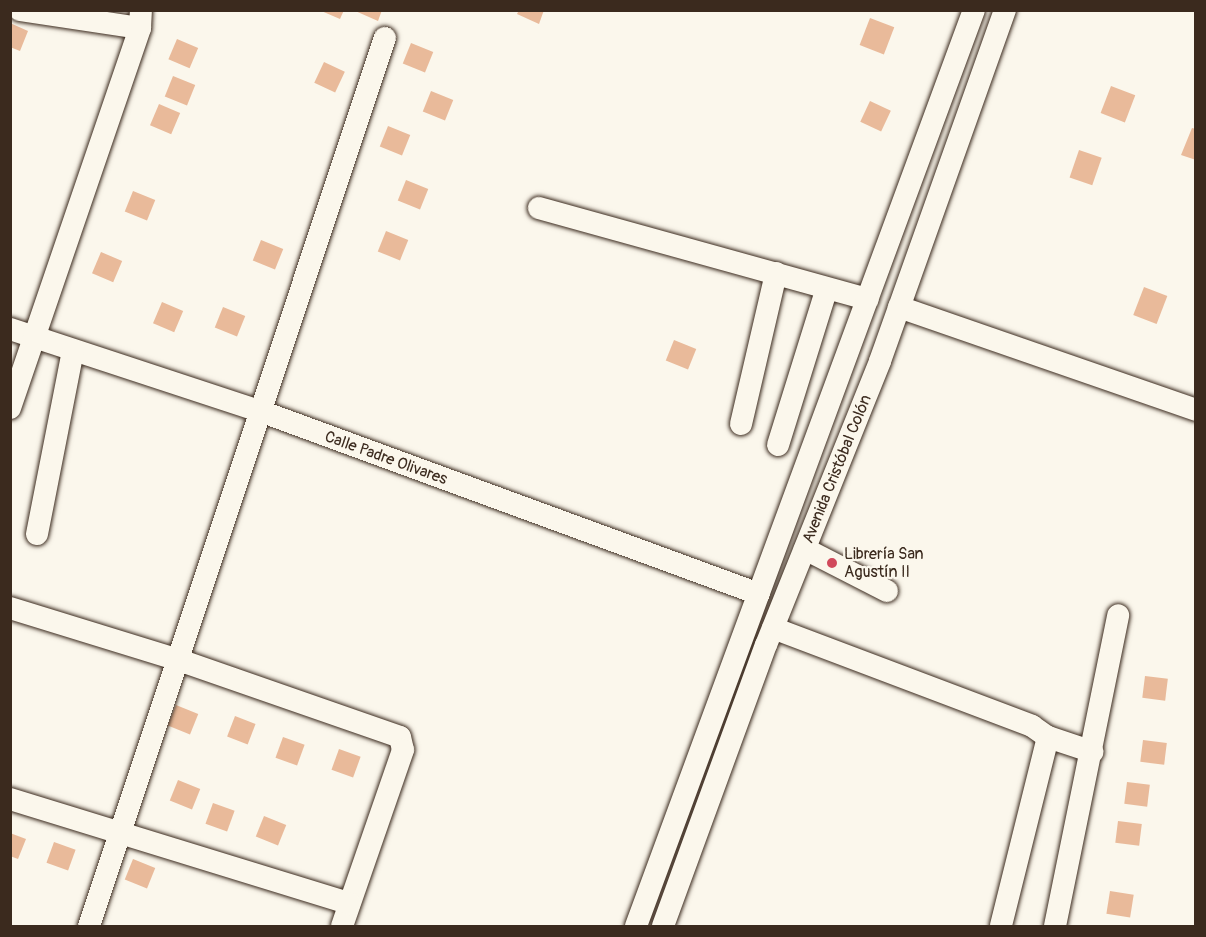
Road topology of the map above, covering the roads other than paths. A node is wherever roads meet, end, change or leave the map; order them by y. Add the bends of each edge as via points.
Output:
1 (20, 10) edge
2 (975, 10) edge
3 (1005, 10) edge
4 (140, 19) edge
5 (385, 38) dead end
6 (539, 208) dead end
7 (776, 273) junction
8 (827, 288) junction
9 (868, 299) junction
10 (900, 307) junction
11 (10, 329) edge
12 (34, 337) junction
13 (73, 350) junction
14 (10, 408) edge
15 (1196, 410) edge
16 (260, 411) junction
17 (741, 424) dead end
18 (778, 445) dead end
19 (37, 534) dead end
20 (805, 549) junction
21 (887, 591) dead end
22 (759, 594) junction
23 (10, 608) edge
24 (1118, 615) dead end
25 (773, 628) junction
26 (176, 660) junction
27 (1048, 737) junction
28 (1093, 753) junction
29 (10, 799) edge
30 (120, 831) junction
31 (349, 903) junction
32 (89, 927) edge
33 (342, 927) edge
34 (636, 927) edge
35 (663, 927) edge
36 (1000, 927) edge
37 (1055, 927) edge

1 - 4 street
2 - 9 street, Avenida Cristóbal Colón
3 - 10 street, Avenida Cristóbal Colón
4 - 12 street
5 - 16 street
6 - 7 street
7 - 8 street
7 - 17 street
8 - 9 street
8 - 18 street
9 - 22 street, Avenida Cristóbal Colón
10 - 15 street
10 - 20 street, Avenida Cristóbal Colón
11 - 12 street, Calle Padre Olivares
12 - 13 street, Calle Padre Olivares
12 - 14 street
13 - 16 street, Calle Padre Olivares
13 - 19 street
16 - 22 street, Calle Padre Olivares
16 - 26 street
20 - 21 street
20 - 25 street, Avenida Cristóbal Colón
22 - 34 street, Avenida Cristóbal Colón
23 - 26 street
24 - 28 street
25 - 27 street via 1032,726
25 - 35 street, Avenida Cristóbal Colón
26 - 30 street
26 - 31 street via 400,737 403,750
27 - 28 street
27 - 36 street
28 - 37 street
29 - 30 street
30 - 31 street
30 - 32 street
31 - 33 street

